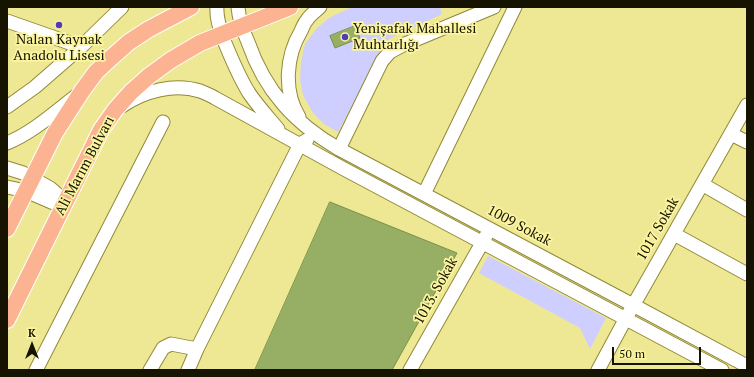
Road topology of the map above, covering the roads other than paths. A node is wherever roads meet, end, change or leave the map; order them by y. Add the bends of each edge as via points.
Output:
1 (122, 7) edge
2 (191, 7) edge
3 (217, 7) edge
4 (238, 7) edge
5 (290, 7) edge
6 (320, 7) edge
7 (494, 7) edge
8 (515, 7) edge
9 (7, 21) edge
10 (242, 26) junction
11 (222, 34) junction
12 (81, 47) junction
13 (82, 91) junction
14 (747, 105) edge
15 (7, 107) edge
16 (115, 110) junction
17 (163, 122) dead end
18 (311, 131) junction
19 (731, 134) junction
20 (285, 136) junction
21 (747, 142) edge
22 (7, 144) edge
23 (300, 144) junction
24 (339, 149) junction
25 (7, 168) edge
26 (704, 180) junction
27 (29, 184) junction
28 (7, 187) edge
29 (424, 194) junction
30 (747, 200) edge
31 (64, 204) junction
32 (747, 210) edge
33 (7, 229) edge
34 (490, 229) junction
35 (674, 234) junction
36 (482, 242) junction
37 (747, 274) edge
38 (633, 305) junction
39 (626, 318) junction
40 (7, 320) edge
41 (197, 349) junction
42 (747, 366) edge
43 (36, 370) edge
44 (150, 370) edge
45 (188, 370) edge
46 (410, 370) edge
47 (598, 370) edge
48 (722, 370) edge

1 - 12 street
2 - 13 main road via 129,42 96,72
3 - 11 street
4 - 10 street, 1009 Sokak
5 - 10 main road, Ali Marım Bulvarı
6 - 18 street via 307,20 293,47 290,59 289,82 294,107
7 - 24 street via 390,52 382,61
8 - 29 street
9 - 12 street
10 - 11 main road, Ali Marım Bulvarı
10 - 18 street, 1009 Sokak via 252,54 271,89 283,105
11 - 16 main road, Ali Marım Bulvarı via 195,45 171,60 130,92
11 - 20 street via 232,61 250,94
12 - 15 street via 35,87
13 - 22 street via 47,119
13 - 27 main road via 55,133
14 - 19 street, 1017 Sokak
16 - 20 street via 129,101 158,90 186,88 215,98
16 - 31 main road, Ali Marım Bulvarı via 101,130
17 - 43 street
18 - 23 street
18 - 24 street, 1009 Sokak
19 - 21 street
19 - 26 street, 1017 Sokak
20 - 23 street
23 - 36 street
23 - 41 street
24 - 29 street, 1009 Sokak
25 - 27 street via 23,173
26 - 30 street
26 - 32 street
26 - 35 street, 1017 Sokak
27 - 28 street
27 - 31 street
27 - 33 main road
29 - 34 street, 1009 Sokak
31 - 40 main road, Ali Marım Bulvarı
34 - 36 street, 1013. Sokak
34 - 38 street, 1009 Sokak
35 - 37 street
35 - 38 street, 1017 Sokak
36 - 39 street
36 - 46 street, 1013. Sokak
38 - 39 street, 1017 Sokak
38 - 42 street, 1009 Sokak
39 - 47 street, 1017 Sokak
39 - 48 street
41 - 44 street via 171,344 163,348
41 - 45 street

